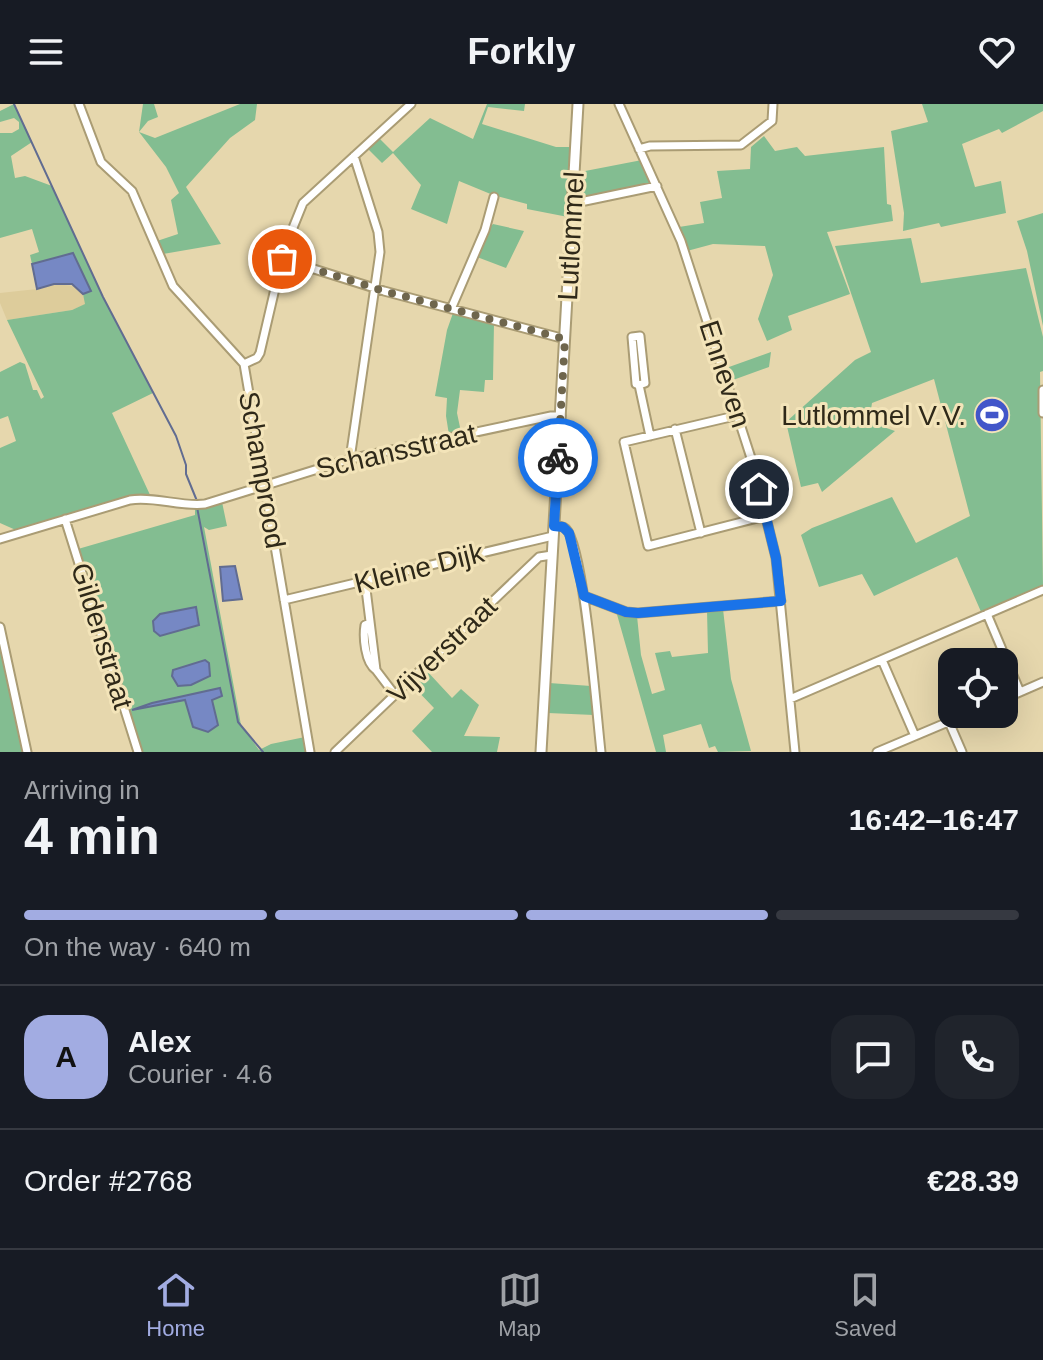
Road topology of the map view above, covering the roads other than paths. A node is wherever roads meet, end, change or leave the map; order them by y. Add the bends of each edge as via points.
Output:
1 (79, 104) edge
2 (411, 104) edge
3 (578, 104) edge
4 (619, 104) edge
5 (773, 104) edge
6 (639, 149) junction
7 (354, 156) junction
8 (657, 186) junction
9 (494, 197) dead end
10 (574, 200) junction
11 (282, 259) junction
12 (376, 289) junction
13 (451, 309) junction
14 (565, 339) junction
15 (244, 364) junction
16 (639, 385) junction
17 (1043, 390) edge
18 (1043, 413) edge
19 (739, 415) junction
20 (561, 416) junction
21 (675, 429) junction
22 (650, 436) junction
23 (350, 459) junction
24 (265, 487) junction
25 (765, 516) junction
26 (65, 519) junction
27 (554, 531) junction
28 (701, 533) junction
29 (0, 539) edge
30 (552, 555) junction
31 (365, 581) junction
32 (1043, 590) edge
33 (584, 596) junction
34 (284, 600) junction
35 (781, 601) junction
36 (987, 614) junction
37 (0, 627) edge
38 (882, 660) junction
39 (1043, 682) edge
40 (1020, 692) joint
41 (395, 695) junction
42 (790, 699) junction
43 (938, 727) edge
44 (952, 728) edge
45 (915, 736) junction
46 (27, 752) edge
47 (138, 752) edge
48 (310, 752) edge
49 (335, 752) edge
50 (541, 752) edge
51 (601, 752) edge
52 (795, 752) edge
53 (877, 752) edge
54 (962, 752) edge

1 - 15 street via 101,162 132,191 173,286
2 - 7 street, Schamprood
3 - 10 main road, Lutlommel
4 - 6 street, Enneven
5 - 6 street via 772,121 741,145
6 - 8 street, Enneven
7 - 11 street, Schamprood via 303,203
7 - 12 street via 380,242
8 - 10 street
8 - 19 street, Enneven via 681,241
9 - 13 street
10 - 14 main road, Lutlommel
11 - 12 street
11 - 15 street, Schamprood via 260,353
12 - 13 street
12 - 23 street
13 - 14 street
14 - 20 main road, Lutlommel
15 - 24 street, Schamprood
16 - 16 street via 645,383 640,336 632,337
16 - 22 street
17 - 18 street
19 - 21 street
19 - 25 street, Enneven
20 - 23 street, Schansstraat
20 - 27 main road, Lutlommel
21 - 22 street
21 - 28 street
22 - 28 street via 624,442 648,546
23 - 24 street, Schansstraat
24 - 26 street, Schansstraat via 197,505 137,499
24 - 34 street, Schamprood
25 - 28 street
25 - 35 street, Enneven
26 - 29 street, Schansstraat
26 - 47 street, Gildenstraat
27 - 30 main road, Lutlommel
27 - 31 street, Kleine Dijk
27 - 33 street via 563,527 569,533
30 - 41 street, Vijverstraat via 539,557
30 - 50 main road, Lutlommel
31 - 34 street, Kleine Dijk
31 - 41 street via 376,670
32 - 36 street
33 - 35 street via 638,613
33 - 51 street
34 - 48 street, Schamprood
35 - 42 street, Enneven
36 - 38 street
36 - 40 street
37 - 46 street
38 - 42 street
38 - 45 street
39 - 40 street
41 - 49 street, Vijverstraat
42 - 52 street, Enneven
43 - 45 street
44 - 54 street
45 - 53 street

